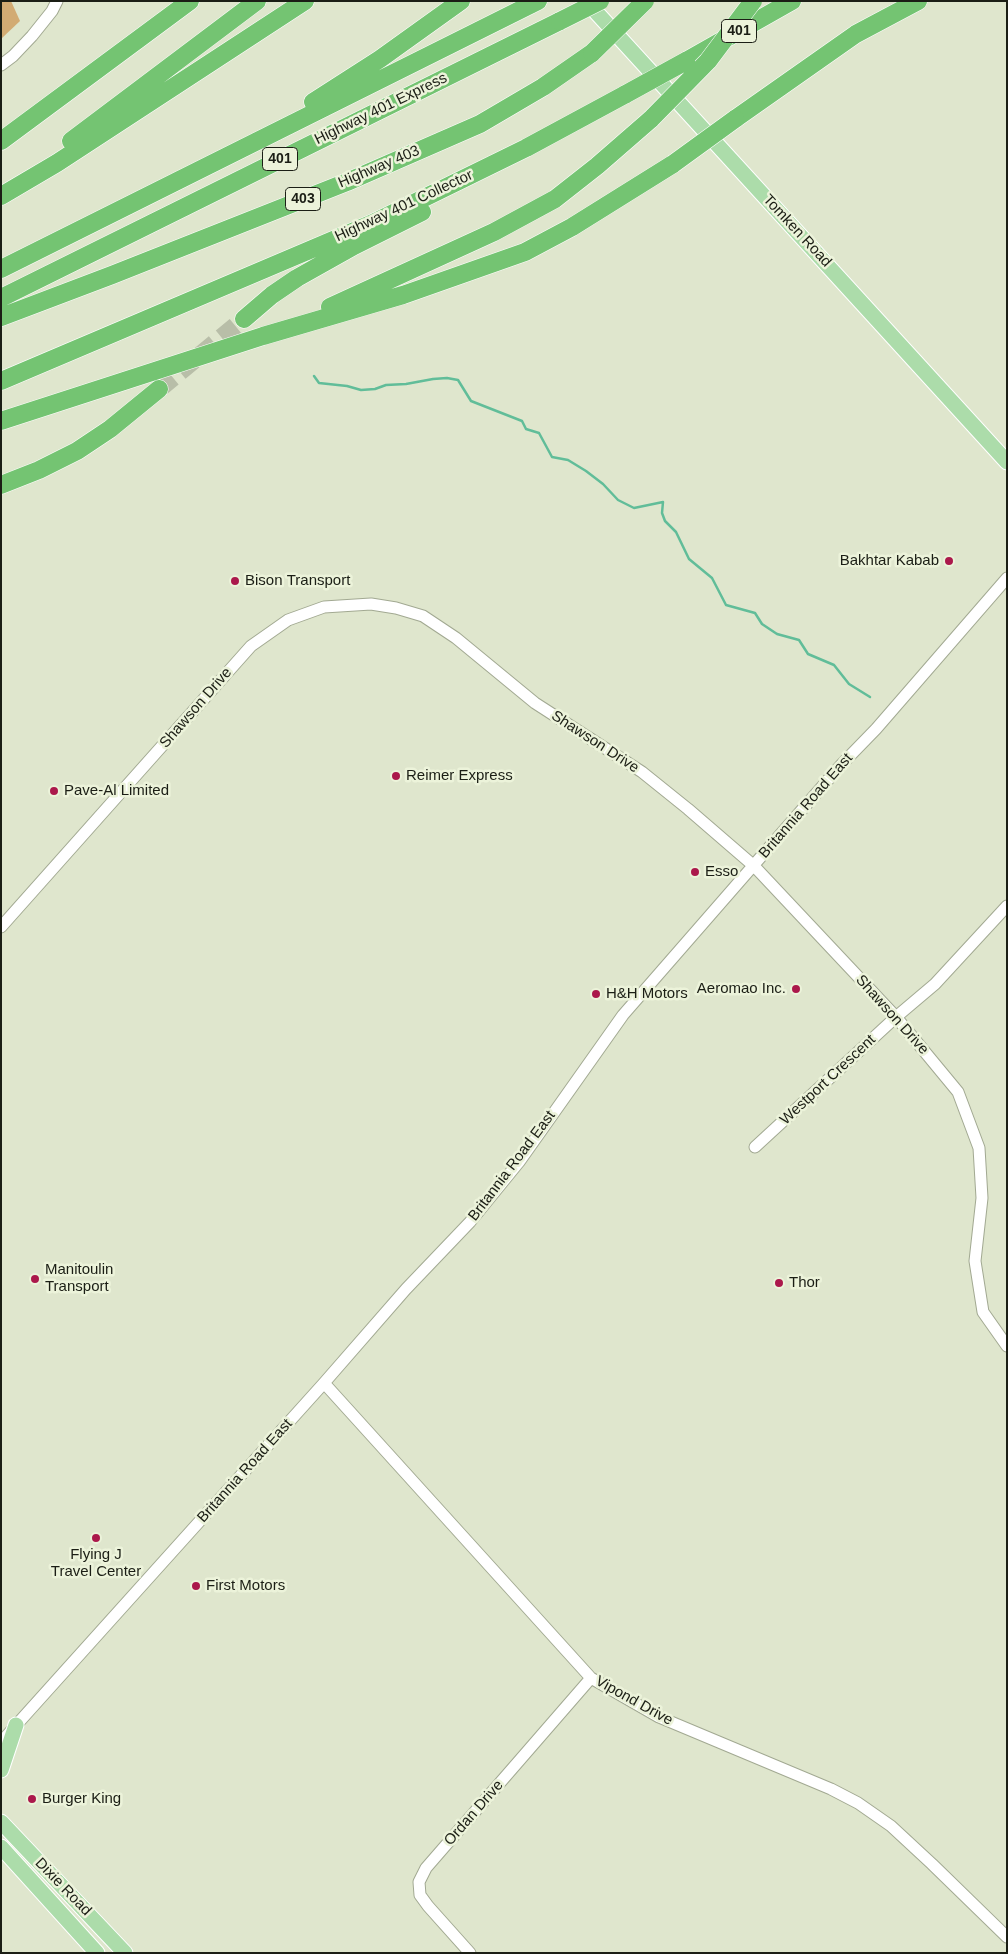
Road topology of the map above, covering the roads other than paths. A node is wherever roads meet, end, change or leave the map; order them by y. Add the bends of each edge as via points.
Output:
1 (57, 1) edge
2 (190, 1) edge
3 (256, 1) edge
4 (305, 1) edge
5 (461, 1) edge
6 (538, 1) edge
7 (586, 1) edge
8 (600, 1) edge
9 (646, 1) edge
10 (752, 1) edge
11 (792, 1) edge
12 (918, 1) edge
13 (1, 65) edge
14 (1, 141) edge
15 (526, 148) junction
16 (165, 188) junction
17 (1, 195) edge
18 (1, 269) edge
19 (1, 298) edge
20 (1, 317) edge
21 (244, 319) tunnel mouth
22 (263, 336) junction
23 (1, 381) edge
24 (159, 389) tunnel mouth
25 (1, 421) edge
26 (1007, 462) edge
27 (1, 485) edge
28 (1007, 578) edge
29 (754, 866) junction
30 (1007, 906) edge
31 (1, 927) edge
32 (896, 1017) junction
33 (755, 1147) dead end
34 (1007, 1346) edge
35 (324, 1383) junction
36 (591, 1678) junction
37 (16, 1725) junction
38 (2, 1740) edge
39 (1, 1770) edge
40 (1, 1808) edge
41 (5, 1825) edge
42 (1, 1847) edge
43 (1007, 1937) edge
44 (97, 1953) edge
45 (125, 1953) edge
46 (470, 1953) edge

1 - 13 street via 32,36
2 - 14 highway
3 - 17 highway
4 - 17 highway via 57,163
5 - 16 highway via 338,87
6 - 16 highway, Highway 401 Express / 401
7 - 26 main road, Tomken Road
8 - 19 highway, Highway 401 Express / 401, bridge
9 - 20 highway, Highway 403 / 403, bridge via 592,53 480,124 347,182
10 - 22 highway, bridge via 708,61 651,119 554,199 494,232
11 - 15 highway, Highway 401 Collector / 401, bridge
12 - 22 highway, bridge via 856,34 673,164 572,227 525,252 403,295
15 - 21 highway via 502,172 297,278
15 - 23 highway, Highway 401 Collector / 401 via 371,224
16 - 18 highway, Highway 401 Express / 401
22 - 25 highway
24 - 27 highway via 77,451
28 - 29 street, Britannia Road East
29 - 31 street, Shawson Drive via 642,772 536,703 456,638 422,616 371,604 324,607 288,620 251,646
29 - 32 street, Shawson Drive
29 - 35 street, Britannia Road East via 669,960 624,1016 519,1162 470,1222
30 - 32 street, Westport Crescent via 935,984
32 - 33 street, Westport Crescent
32 - 34 street, Shawson Drive via 958,1092 978,1148 982,1198 975,1261 983,1312
35 - 36 street, Vipond Drive
35 - 37 street, Britannia Road East
36 - 43 street, Vipond Drive via 658,1717 858,1803 891,1826
36 - 46 street, Ordan Drive via 426,1868 419,1882 420,1895
37 - 38 street, Britannia Road East
37 - 39 main road
40 - 41 main road
41 - 45 main road, Dixie Road
42 - 44 main road, Dixie Road

